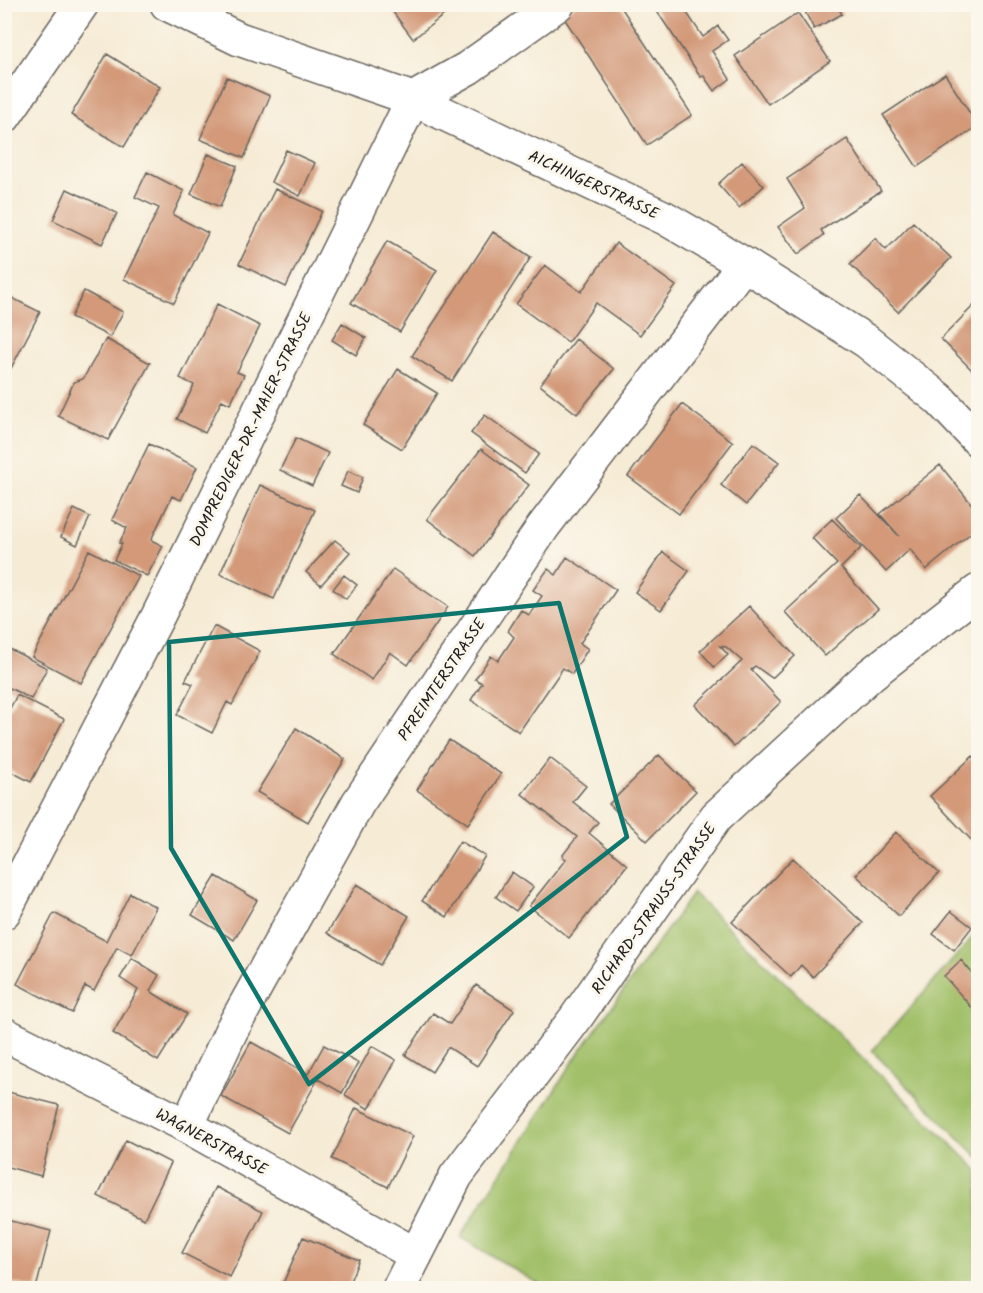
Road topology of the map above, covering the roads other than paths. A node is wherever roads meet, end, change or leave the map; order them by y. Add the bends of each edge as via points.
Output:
1 (82, 4) edge
2 (166, 4) edge
3 (558, 4) edge
4 (413, 99) junction
5 (4, 117) edge
6 (744, 264) junction
7 (978, 440) edge
8 (978, 591) edge
9 (4, 912) edge
10 (4, 1034) edge
11 (187, 1126) junction
12 (416, 1255) junction
13 (399, 1288) edge

1 - 5 street
2 - 4 street, AICHINGERSTRASSE via 239,39
3 - 4 street via 468,68
4 - 6 street, AICHINGERSTRASSE via 665,218
4 - 9 street, DOMPREDIGER-DR.-MAIER-STRASSE via 157,618
6 - 7 street, AICHINGERSTRASSE via 866,341 939,399
6 - 11 street, PFREIMTERSTRASSE via 543,526 358,803 231,1031
8 - 12 street, RICHARD-STRAUSS-STRASSE via 870,675 716,818 575,1019 456,1176
10 - 11 street, WAGNERSTRASSE
11 - 12 street, WAGNERSTRASSE
12 - 13 street, RICHARD-STRAUSS-STRASSE

